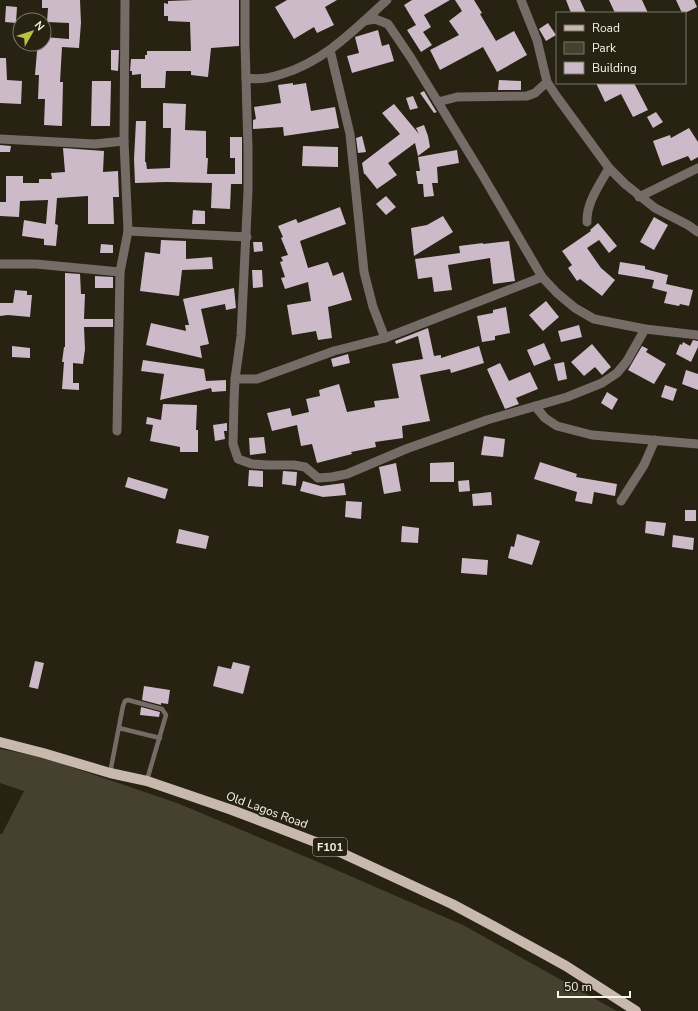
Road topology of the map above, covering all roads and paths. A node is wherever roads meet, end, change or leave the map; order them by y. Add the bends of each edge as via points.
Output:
1 (126, 0) edge
2 (245, 0) edge
3 (387, 0) edge
4 (521, 0) edge
5 (364, 21) junction
6 (330, 50) junction
7 (246, 78) junction
8 (547, 82) junction
9 (438, 102) junction
10 (0, 139) edge
11 (124, 141) junction
12 (610, 168) junction
13 (698, 168) edge
14 (639, 197) junction
15 (587, 222) dead end
16 (128, 231) junction
17 (698, 232) edge
18 (247, 237) junction
19 (0, 264) edge
20 (120, 272) junction
21 (542, 277) junction
22 (645, 329) junction
23 (698, 335) edge
24 (385, 338) junction
25 (235, 378) junction
26 (535, 406) junction
27 (117, 431) dead end
28 (656, 440) junction
29 (698, 444) edge
30 (621, 501) dead end
31 (119, 728) junction
32 (160, 738) junction
33 (0, 742) edge
34 (110, 773) junction
35 (147, 782) junction
36 (636, 1011) edge

1 - 11 street
2 - 7 street
3 - 5 street
4 - 8 street via 537,40
5 - 6 street
5 - 9 street via 375,19 388,24
6 - 7 street via 292,71 255,80
6 - 24 street via 350,134 364,272 373,307
7 - 18 street
8 - 9 street via 536,93 527,96 457,97
8 - 12 street
9 - 21 street
10 - 11 street via 95,144
11 - 16 street
12 - 14 street
12 - 15 street via 594,194 587,212
13 - 14 street
14 - 17 street
16 - 18 street
16 - 20 street
18 - 25 street via 241,336
19 - 20 street via 36,264
20 - 27 street
21 - 22 street via 575,308 594,319
21 - 24 street
22 - 23 street
22 - 26 street via 627,361 617,373 602,384
24 - 25 street via 334,351 257,378
25 - 26 street via 234,444 238,459 252,464 305,467 318,478 346,474 406,449
26 - 28 street via 545,418 557,426 592,435
28 - 29 street
28 - 30 street via 644,465
31 - 32 lane
31 - 32 lane via 124,703 128,700 165,711 166,718
31 - 34 lane
32 - 35 lane
33 - 34 main road, Old Lagos Road / F101
34 - 35 main road, Old Lagos Road / F101
35 - 36 main road, Old Lagos Road / F101 via 232,810 331,848 402,880 452,904 559,963

